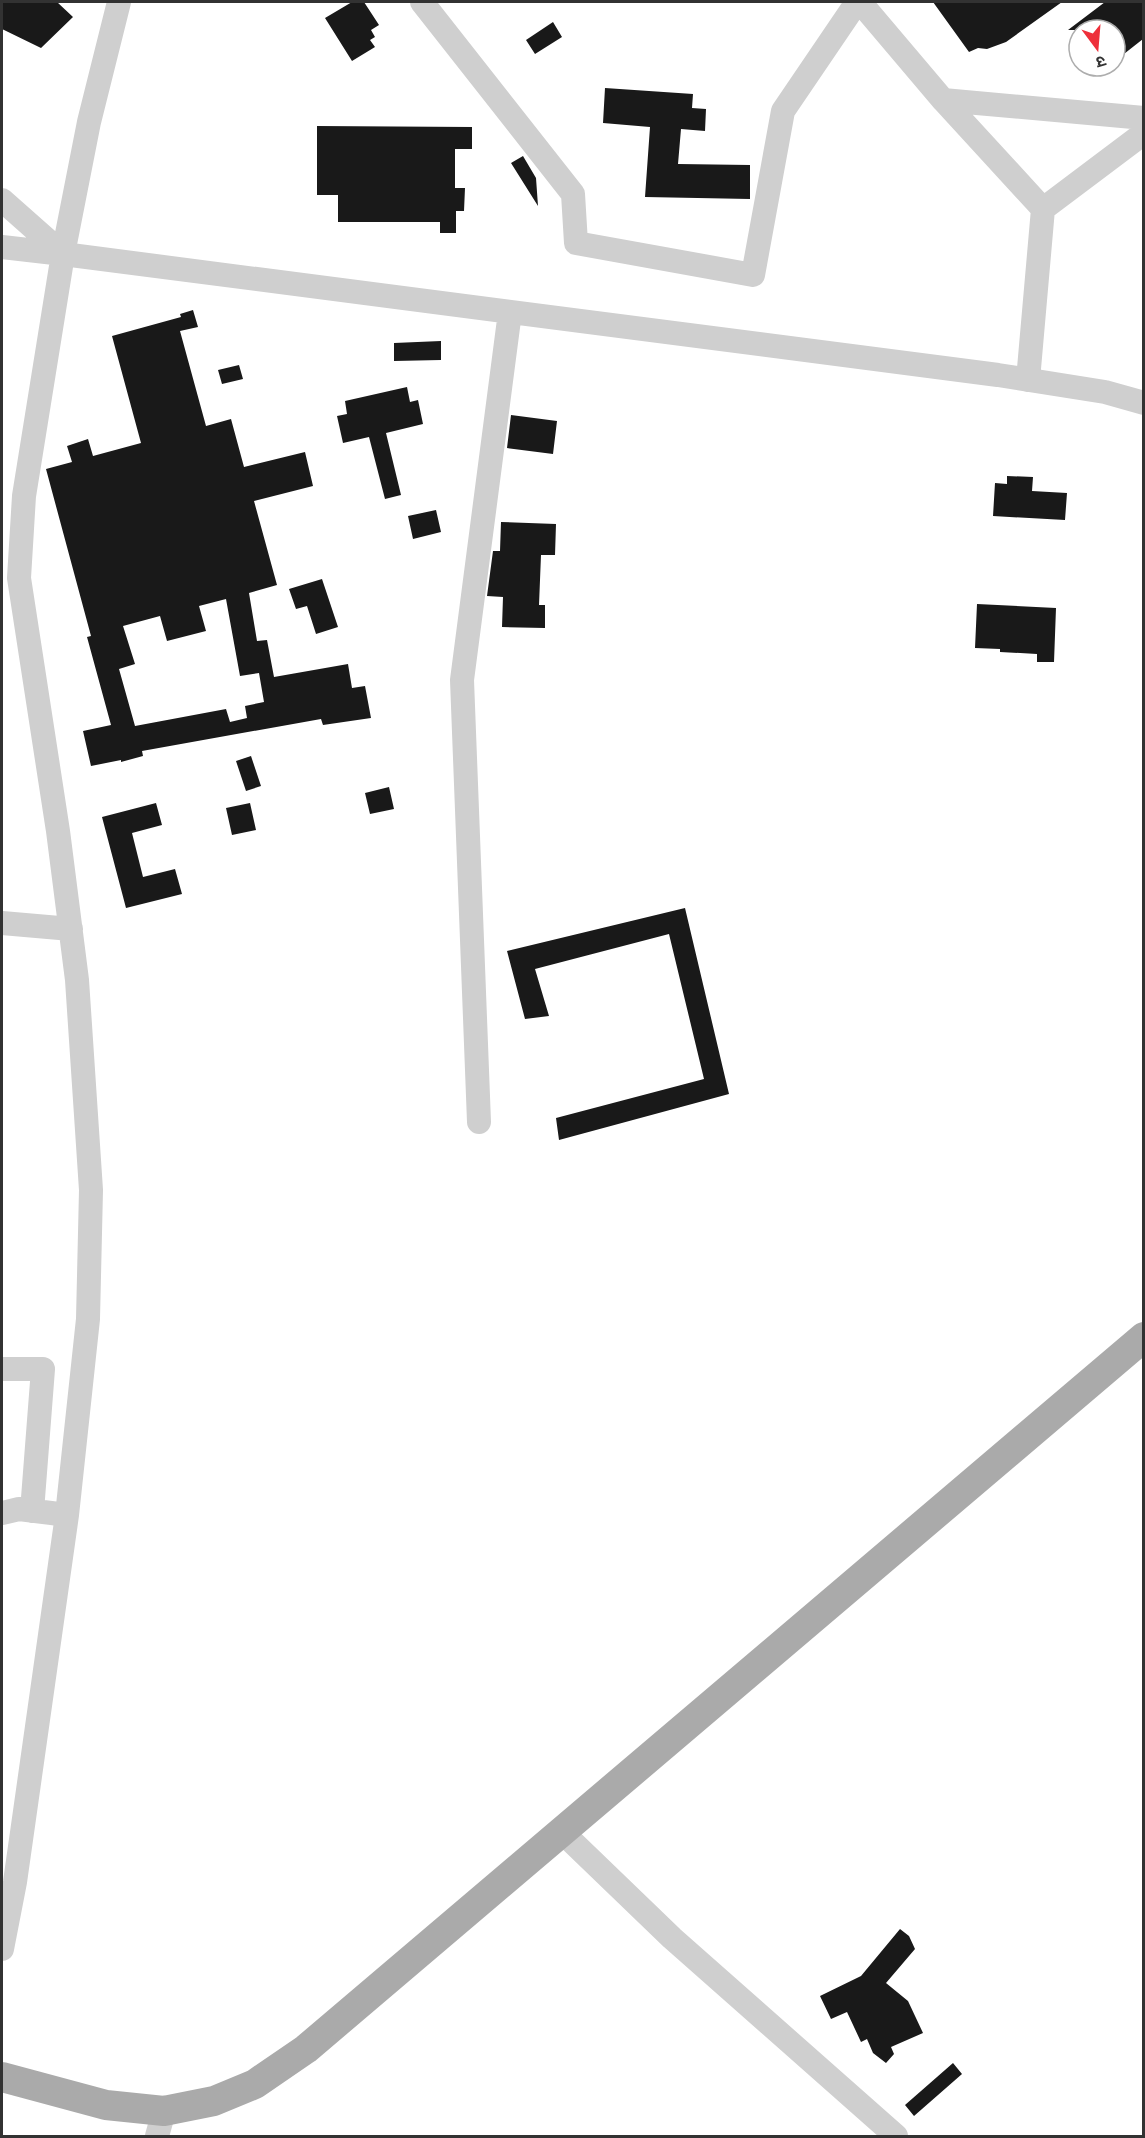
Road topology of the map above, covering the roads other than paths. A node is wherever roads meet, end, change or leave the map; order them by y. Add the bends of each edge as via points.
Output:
1 (119, 2) edge
2 (422, 2) edge
3 (858, 2) edge
4 (943, 100) junction
5 (1143, 118) edge
6 (1143, 133) edge
7 (2, 200) edge
8 (1043, 209) junction
9 (2, 248) edge
10 (63, 254) junction
11 (510, 312) junction
12 (1028, 380) junction
13 (1143, 403) edge
14 (10, 580) edge
15 (2, 923) edge
16 (71, 929) junction
17 (479, 1122) dead end
18 (1143, 1337) edge
19 (2, 1369) edge
20 (32, 1510) junction
21 (2, 1513) edge
22 (67, 1515) junction
23 (561, 1831) junction
24 (2, 1949) edge
25 (2, 2077) edge
26 (160, 2124) edge
27 (896, 2136) edge

1 - 10 street via 89,123
2 - 3 street via 573,194 576,243 753,275 783,111
3 - 4 street
4 - 5 street
4 - 8 street
6 - 8 street
7 - 10 street
8 - 12 street
9 - 10 street
10 - 11 street
10 - 14 street
11 - 12 street
11 - 17 street via 462,680
12 - 13 street via 1105,392
14 - 16 street via 58,831
15 - 16 street
16 - 22 street via 91,1190 88,1319
18 - 23 main road
19 - 20 street via 43,1369
20 - 21 street
20 - 22 street
22 - 24 street
23 - 26 main road via 306,2049 255,2084
23 - 27 street via 672,1938
25 - 26 main road

